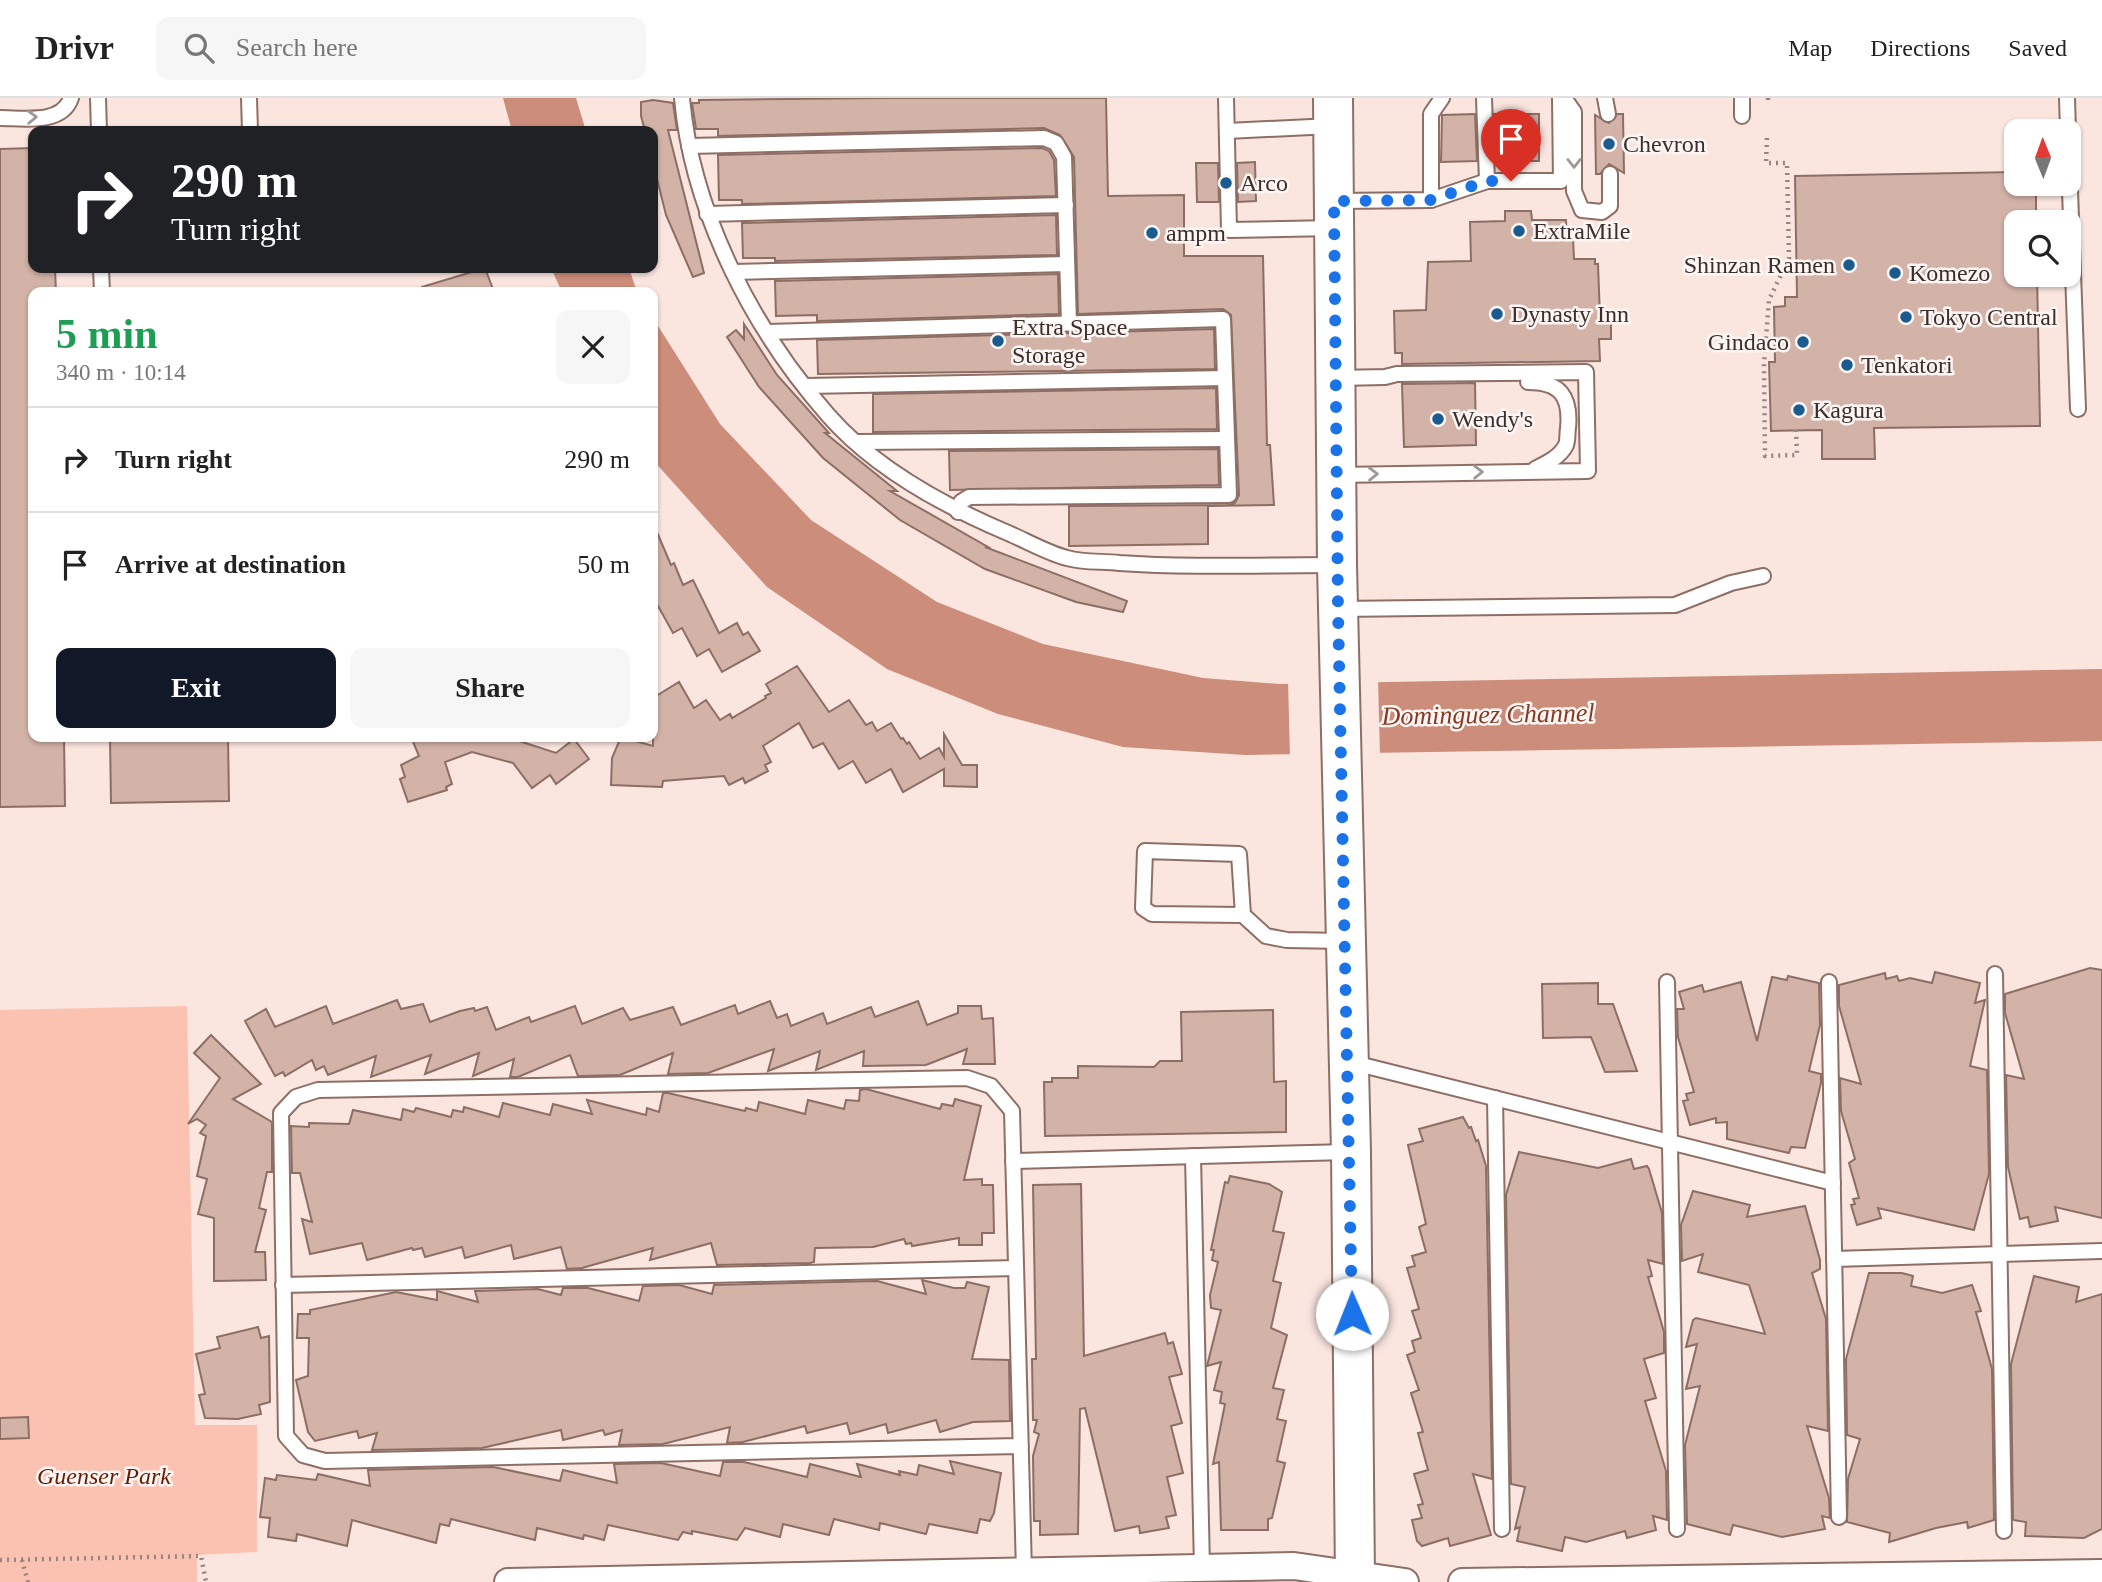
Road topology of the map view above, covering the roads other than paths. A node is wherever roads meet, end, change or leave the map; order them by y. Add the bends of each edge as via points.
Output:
1 (71, 98) edge
2 (99, 98) edge
3 (249, 98) edge
4 (682, 98) edge
5 (1226, 98) edge
6 (1442, 98) edge
7 (1484, 98) edge
8 (1562, 98) edge
9 (1605, 98) edge
10 (1742, 98) edge
11 (2067, 98) edge
12 (1333, 112) edge
13 (1608, 114) dead end
14 (1742, 116) dead end
15 (0, 118) edge
16 (2068, 119) edge
17 (99, 126) edge
18 (250, 126) edge
19 (1227, 131) junction
20 (689, 146) junction
21 (1609, 174) dead end
22 (1487, 181) junction
23 (2070, 196) edge
24 (1431, 200) junction
25 (1066, 205) junction
26 (707, 214) junction
27 (1335, 214) junction
28 (1067, 264) junction
29 (733, 272) junction
30 (1069, 323) junction
31 (768, 332) junction
32 (1225, 377) junction
33 (1384, 377) junction
34 (1337, 378) junction
35 (806, 386) junction
36 (2078, 409) dead end
37 (1227, 439) junction
38 (858, 442) junction
39 (1530, 471) junction
40 (1337, 475) junction
41 (958, 512) junction
42 (1337, 565) junction
43 (1763, 576) dead end
44 (1338, 609) junction
45 (1243, 915) junction
46 (1345, 941) junction
47 (1995, 974) dead end
48 (1667, 982) dead end
49 (1829, 982) dead end
50 (1349, 1062) junction
51 (1495, 1098) junction
52 (1670, 1142) junction
53 (1351, 1152) junction
54 (1194, 1156) junction
55 (1013, 1160) junction
56 (1833, 1182) junction
57 (2102, 1251) edge
58 (1999, 1254) junction
59 (1834, 1259) junction
60 (1016, 1268) junction
61 (283, 1285) junction
62 (1021, 1446) junction
63 (1839, 1517) dead end
64 (1502, 1529) dead end
65 (1677, 1529) dead end
66 (2004, 1531) dead end
67 (1202, 1569) junction
68 (2102, 1573) edge
69 (1010, 1575) edge
70 (1144, 1576) edge
71 (1354, 1578) edge
72 (1935, 1578) edge
73 (1743, 1579) edge
74 (1559, 1581) edge
75 (508, 1582) edge
76 (1405, 1582) edge
77 (1462, 1582) edge

15 -> 1 lane via 50,117 63,112
2 - 17 lane
3 - 18 lane
4 - 20 lane
5 - 19 lane
6 - 24 lane via 1430,114
7 - 22 lane
8 -> 21 lane via 1574,112 1574,191 1582,210 1602,212 1610,206
8 - 22 lane via 1561,181
9 - 13 lane
10 - 14 lane
11 - 16 lane
12 - 19 lane
12 - 27 main road
19 - 27 lane via 1229,230
20 - 25 lane via 1044,138 1056,143 1064,157
20 - 26 lane
22 - 24 lane
23 - 36 lane
24 - 27 lane
25 - 26 lane
25 - 28 lane
26 - 29 lane
27 - 34 main road
28 - 29 lane
28 - 30 lane
29 - 31 lane
30 - 31 lane
30 - 32 lane via 1223,318
31 - 35 lane
32 - 35 lane
32 - 37 lane
33 - 34 lane
33 - 39 lane via 1397,383 1547,382 1567,401 1566,444 1552,461
33 - 39 lane via 1586,373 1588,471
34 - 40 main road
35 - 38 lane via 829,416
37 - 38 lane
37 - 41 lane via 1229,495 969,497
38 - 41 lane
40 -> 39 lane
40 - 42 main road
41 - 42 lane via 1067,559 1168,567
42 - 44 main road
43 - 44 lane via 1675,605
44 - 46 main road
45 - 45 lane via 1152,914 1143,908 1145,851 1239,854
45 - 46 lane via 1266,936
46 - 50 main road
47 - 58 lane
48 - 52 lane
49 - 56 lane
50 - 51 lane
50 - 53 main road
51 - 52 lane
51 - 64 lane
52 - 56 lane
52 - 65 lane
53 - 54 lane
53 - 71 main road
54 - 55 lane
54 - 67 lane
55 - 60 lane
55 - 61 lane via 1012,1111 991,1086 967,1077 318,1090 296,1097 281,1113
56 - 59 lane
57 - 58 lane
58 - 59 lane
58 - 66 lane
59 - 63 lane
60 - 61 lane
60 - 62 lane
61 - 62 lane via 286,1436 303,1455 325,1461
62 - 69 lane
67 - 70 street
67 - 71 street via 1294,1566
68 - 72 street
69 - 70 street
69 - 75 street
71 - 76 street
72 - 73 street
73 - 74 street
74 - 77 street

